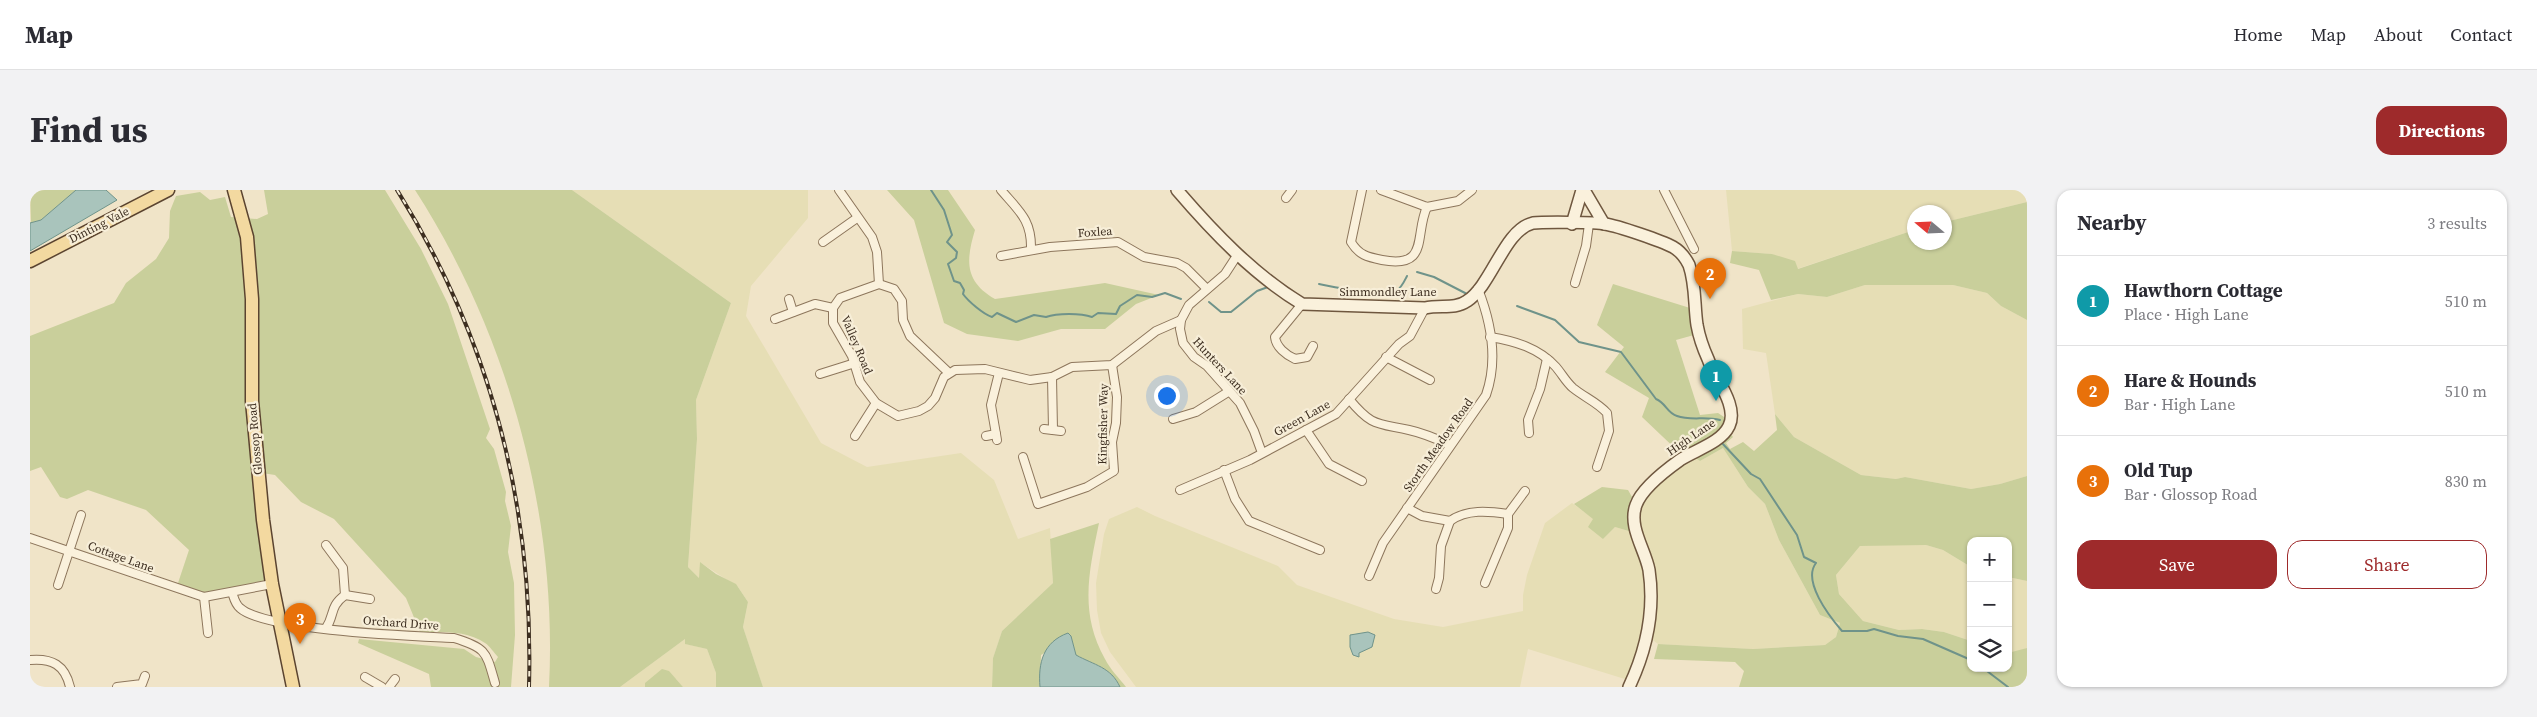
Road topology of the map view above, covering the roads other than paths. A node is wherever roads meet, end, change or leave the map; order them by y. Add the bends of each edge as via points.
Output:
1 (168, 190) edge
2 (234, 190) edge
3 (839, 190) edge
4 (1001, 190) edge
5 (1178, 190) edge
6 (1292, 190) edge
7 (1362, 190) edge
8 (1472, 190) edge
9 (1583, 190) edge
10 (1664, 190) edge
11 (1386, 191) edge
12 (1286, 198) dead end
13 (1427, 207) junction
14 (857, 218) junction
15 (1572, 224) junction
16 (1589, 224) junction
17 (1604, 224) junction
18 (823, 242) dead end
19 (1694, 249) dead end
20 (1031, 250) junction
21 (1238, 254) junction
22 (1001, 256) dead end
23 (30, 260) edge
24 (1575, 283) dead end
25 (878, 284) junction
26 (1206, 289) junction
27 (1478, 289) junction
28 (789, 299) dead end
29 (1302, 304) junction
30 (833, 308) junction
31 (1425, 308) junction
32 (793, 312) junction
33 (775, 319) dead end
34 (1181, 320) junction
35 (1266, 332) dead end
36 (1275, 336) junction
37 (1490, 337) junction
38 (1313, 346) dead end
39 (1386, 357) junction
40 (1547, 359) junction
41 (855, 363) junction
42 (1112, 365) junction
43 (949, 373) junction
44 (999, 373) junction
45 (820, 374) dead end
46 (1052, 377) junction
47 (1430, 380) dead end
48 (1228, 392) junction
49 (1349, 399) junction
50 (876, 403) junction
51 (1173, 419) dead end
52 (1053, 430) dead end
53 (1306, 430) junction
54 (1529, 433) dead end
55 (855, 436) dead end
56 (986, 436) dead end
57 (1450, 445) junction
58 (1262, 453) junction
59 (1023, 457) dead end
60 (1597, 467) dead end
61 (1224, 470) junction
62 (1362, 481) dead end
63 (1180, 490) dead end
64 (1525, 491) dead end
65 (1407, 508) junction
66 (1508, 514) junction
67 (81, 515) dead end
68 (1450, 521) junction
69 (30, 538) edge
70 (326, 545) dead end
71 (69, 550) junction
72 (1320, 550) dead end
73 (1368, 576) dead end
74 (1485, 583) dead end
75 (58, 584) dead end
76 (272, 584) junction
77 (1436, 589) dead end
78 (232, 592) junction
79 (204, 596) junction
80 (345, 596) junction
81 (370, 599) dead end
82 (280, 622) junction
83 (326, 628) junction
84 (208, 633) dead end
85 (30, 660) edge
86 (145, 676) dead end
87 (365, 676) dead end
88 (395, 679) dead end
89 (494, 684) dead end
90 (70, 687) edge
91 (117, 687) edge
92 (293, 687) edge
93 (382, 687) edge
94 (389, 687) edge
95 (1630, 687) edge

1 - 23 main road, Dinting Vale
2 - 76 main road, Glossop Road via 247,237 252,299 254,432
3 - 14 street
4 - 20 street via 1027,220 1032,238
5 - 21 street via 1213,231
6 - 12 street
7 - 13 street via 1351,242 1358,254 1376,259 1398,263 1409,260 1417,251
8 - 13 street via 1458,202
9 - 15 street
9 - 17 street
10 - 19 street
11 - 13 street
14 - 18 street
14 - 25 street via 868,231 877,252
15 - 16 street, Simmondley Lane
15 - 27 street, Simmondley Lane via 1533,223 1517,231
16 - 17 street, Simmondley Lane
16 - 24 street
17 - 95 street, High Lane via 1674,248 1688,264 1694,283 1702,344 1731,414 1725,432 1680,460 1644,491 1634,508 1635,529 1649,570 1650,600 1644,651
20 - 22 street, Foxlea
20 - 26 street, Foxlea via 1118,242 1144,257 1182,266
21 - 26 street via 1225,274
21 - 29 street
25 - 30 street, Valley Road via 840,298
25 - 43 street via 899,294 903,320 910,336
26 - 34 street via 1189,305
27 - 31 street, Simmondley Lane via 1468,301 1452,307
27 - 37 street, Storth Meadow Road via 1486,308
28 - 32 street
29 - 31 street, Simmondley Lane
29 - 36 street
30 - 32 street via 815,304
30 - 41 street, Valley Road via 833,323
31 - 39 street, Green Lane via 1410,336
32 - 33 street
34 - 42 street via 1156,331
34 - 48 street, Hunters Lane via 1183,343
35 - 36 street
36 - 38 street via 1284,353 1295,360 1307,356
37 - 40 street via 1526,346
37 - 57 street, Storth Meadow Road via 1490,385 1466,427
39 - 47 street
39 - 49 street, Green Lane
40 - 54 street via 1528,420
40 - 60 street via 1573,388 1607,413 1608,431
41 - 45 street
41 - 50 street, Valley Road via 860,382
42 - 46 street via 1072,366
42 - 59 street, Kingfisher Way via 1117,397 1112,442 1114,471 1087,487 1038,504
43 - 44 street via 959,369 985,369
43 - 50 street, Valley Road via 935,398 919,411 898,416
44 - 46 street via 1030,380
44 - 56 street via 991,405 996,437
46 - 52 street
48 - 51 street via 1196,412
48 - 58 street, Hunters Lane via 1240,403
49 - 53 street, Green Lane via 1336,414
49 - 57 street via 1372,422 1408,430
50 - 55 street
53 - 58 street, Green Lane
53 - 62 street via 1329,464
57 - 65 street, Storth Meadow Road
58 - 61 street, Green Lane
61 - 63 street, Green Lane
61 - 72 street via 1235,499 1249,520
64 - 66 street
65 - 68 street via 1422,516
65 - 73 street, Storth Meadow Road via 1383,543
66 - 68 street via 1469,513
66 - 74 street via 1508,528
67 - 71 street
68 - 77 street via 1441,546 1440,578
69 - 71 street, Cottage Lane
70 - 80 street via 343,568
71 - 75 street
71 - 79 street, Cottage Lane
76 - 78 street, Cottage Lane
76 - 82 main road, Glossop Road
78 - 79 street, Cottage Lane
78 - 82 street via 234,601 248,613
79 - 84 street
80 - 81 street
80 - 83 street via 336,602
82 - 83 street, Orchard Drive
82 - 92 main road, Glossop Road
83 - 89 street, Orchard Drive via 454,638 471,643 487,655
85 - 90 street via 55,662 63,669
86 - 91 street via 142,684
87 - 93 street
88 - 94 street

